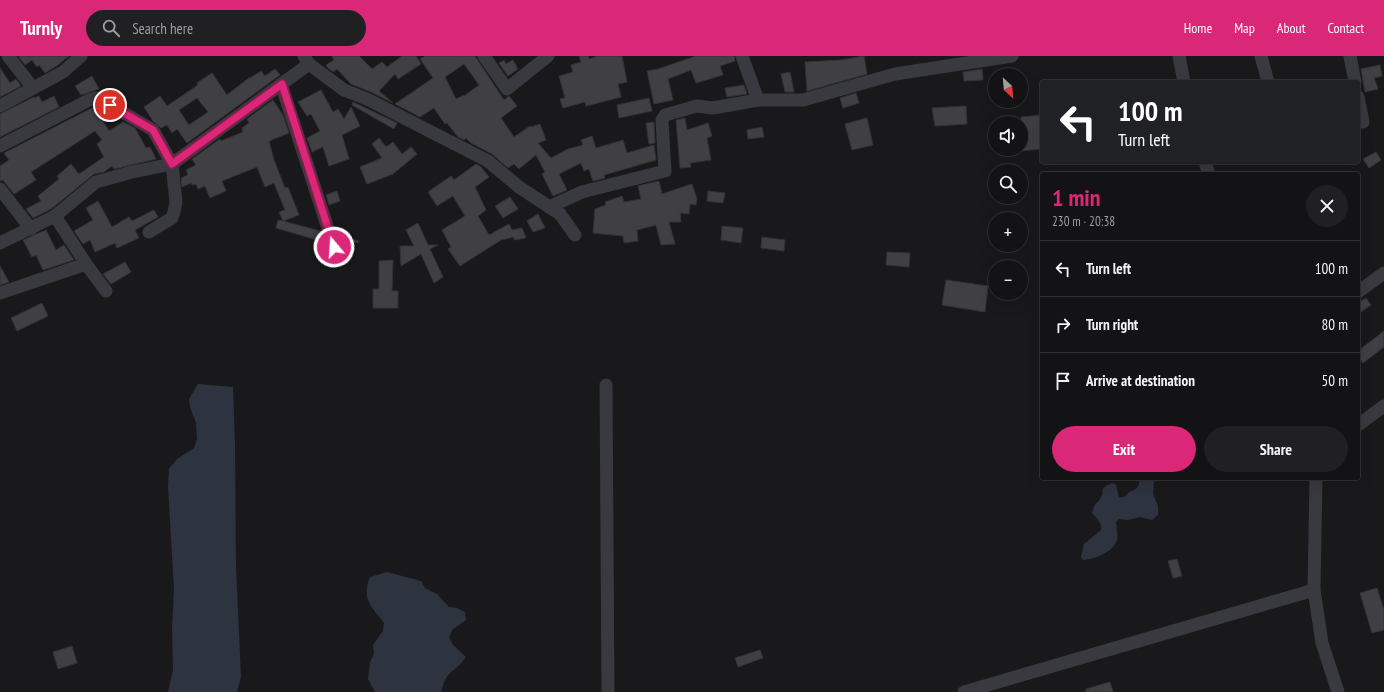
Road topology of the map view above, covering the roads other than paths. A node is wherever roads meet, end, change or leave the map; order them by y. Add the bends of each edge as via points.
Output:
1 (8, 56) edge
2 (81, 56) edge
3 (484, 56) edge
4 (548, 56) edge
5 (742, 56) edge
6 (1012, 56) edge
7 (1179, 56) edge
8 (1261, 56) edge
9 (1350, 56) edge
10 (307, 60) edge
11 (1184, 80) edge
12 (1267, 80) edge
13 (1355, 80) edge
14 (282, 84) junction
15 (33, 88) junction
16 (758, 100) junction
17 (0, 106) edge
18 (1360, 107) edge
19 (1363, 122) dead end
20 (0, 146) edge
21 (172, 164) junction
22 (0, 189) edge
23 (549, 207) junction
24 (55, 216) junction
25 (30, 229) junction
26 (149, 232) dead end
27 (575, 235) dead end
28 (0, 244) edge
29 (334, 247) dead end
30 (86, 264) junction
31 (1384, 273) edge
32 (106, 291) dead end
33 (1360, 291) edge
34 (0, 293) edge
35 (606, 385) dead end
36 (1384, 406) edge
37 (1360, 424) edge
38 (1316, 480) edge
39 (1314, 590) junction
40 (608, 692) edge
41 (964, 692) edge
42 (1338, 692) edge

1 - 15 street
2 - 15 street via 63,72
3 - 4 street via 507,89
5 - 16 street
6 - 16 street via 895,74 803,100
7 - 11 street
8 - 12 street
9 - 13 street
10 - 14 street
10 - 23 street via 344,90 367,99 488,161 519,187
14 - 21 street
14 - 29 street
15 - 17 street
16 - 23 street via 713,108 696,106 665,115 662,120 665,171 582,192
18 - 19 street
20 - 21 street via 96,98 153,130
21 - 24 street via 96,182
21 - 26 street via 176,202 172,218
22 - 25 street
23 - 27 street via 560,214
24 - 25 street
24 - 30 street
25 - 28 street
30 - 32 street
30 - 34 street
31 - 33 street
35 - 40 street
36 - 37 street
38 - 39 street
39 - 41 street
39 - 42 street via 1322,642

